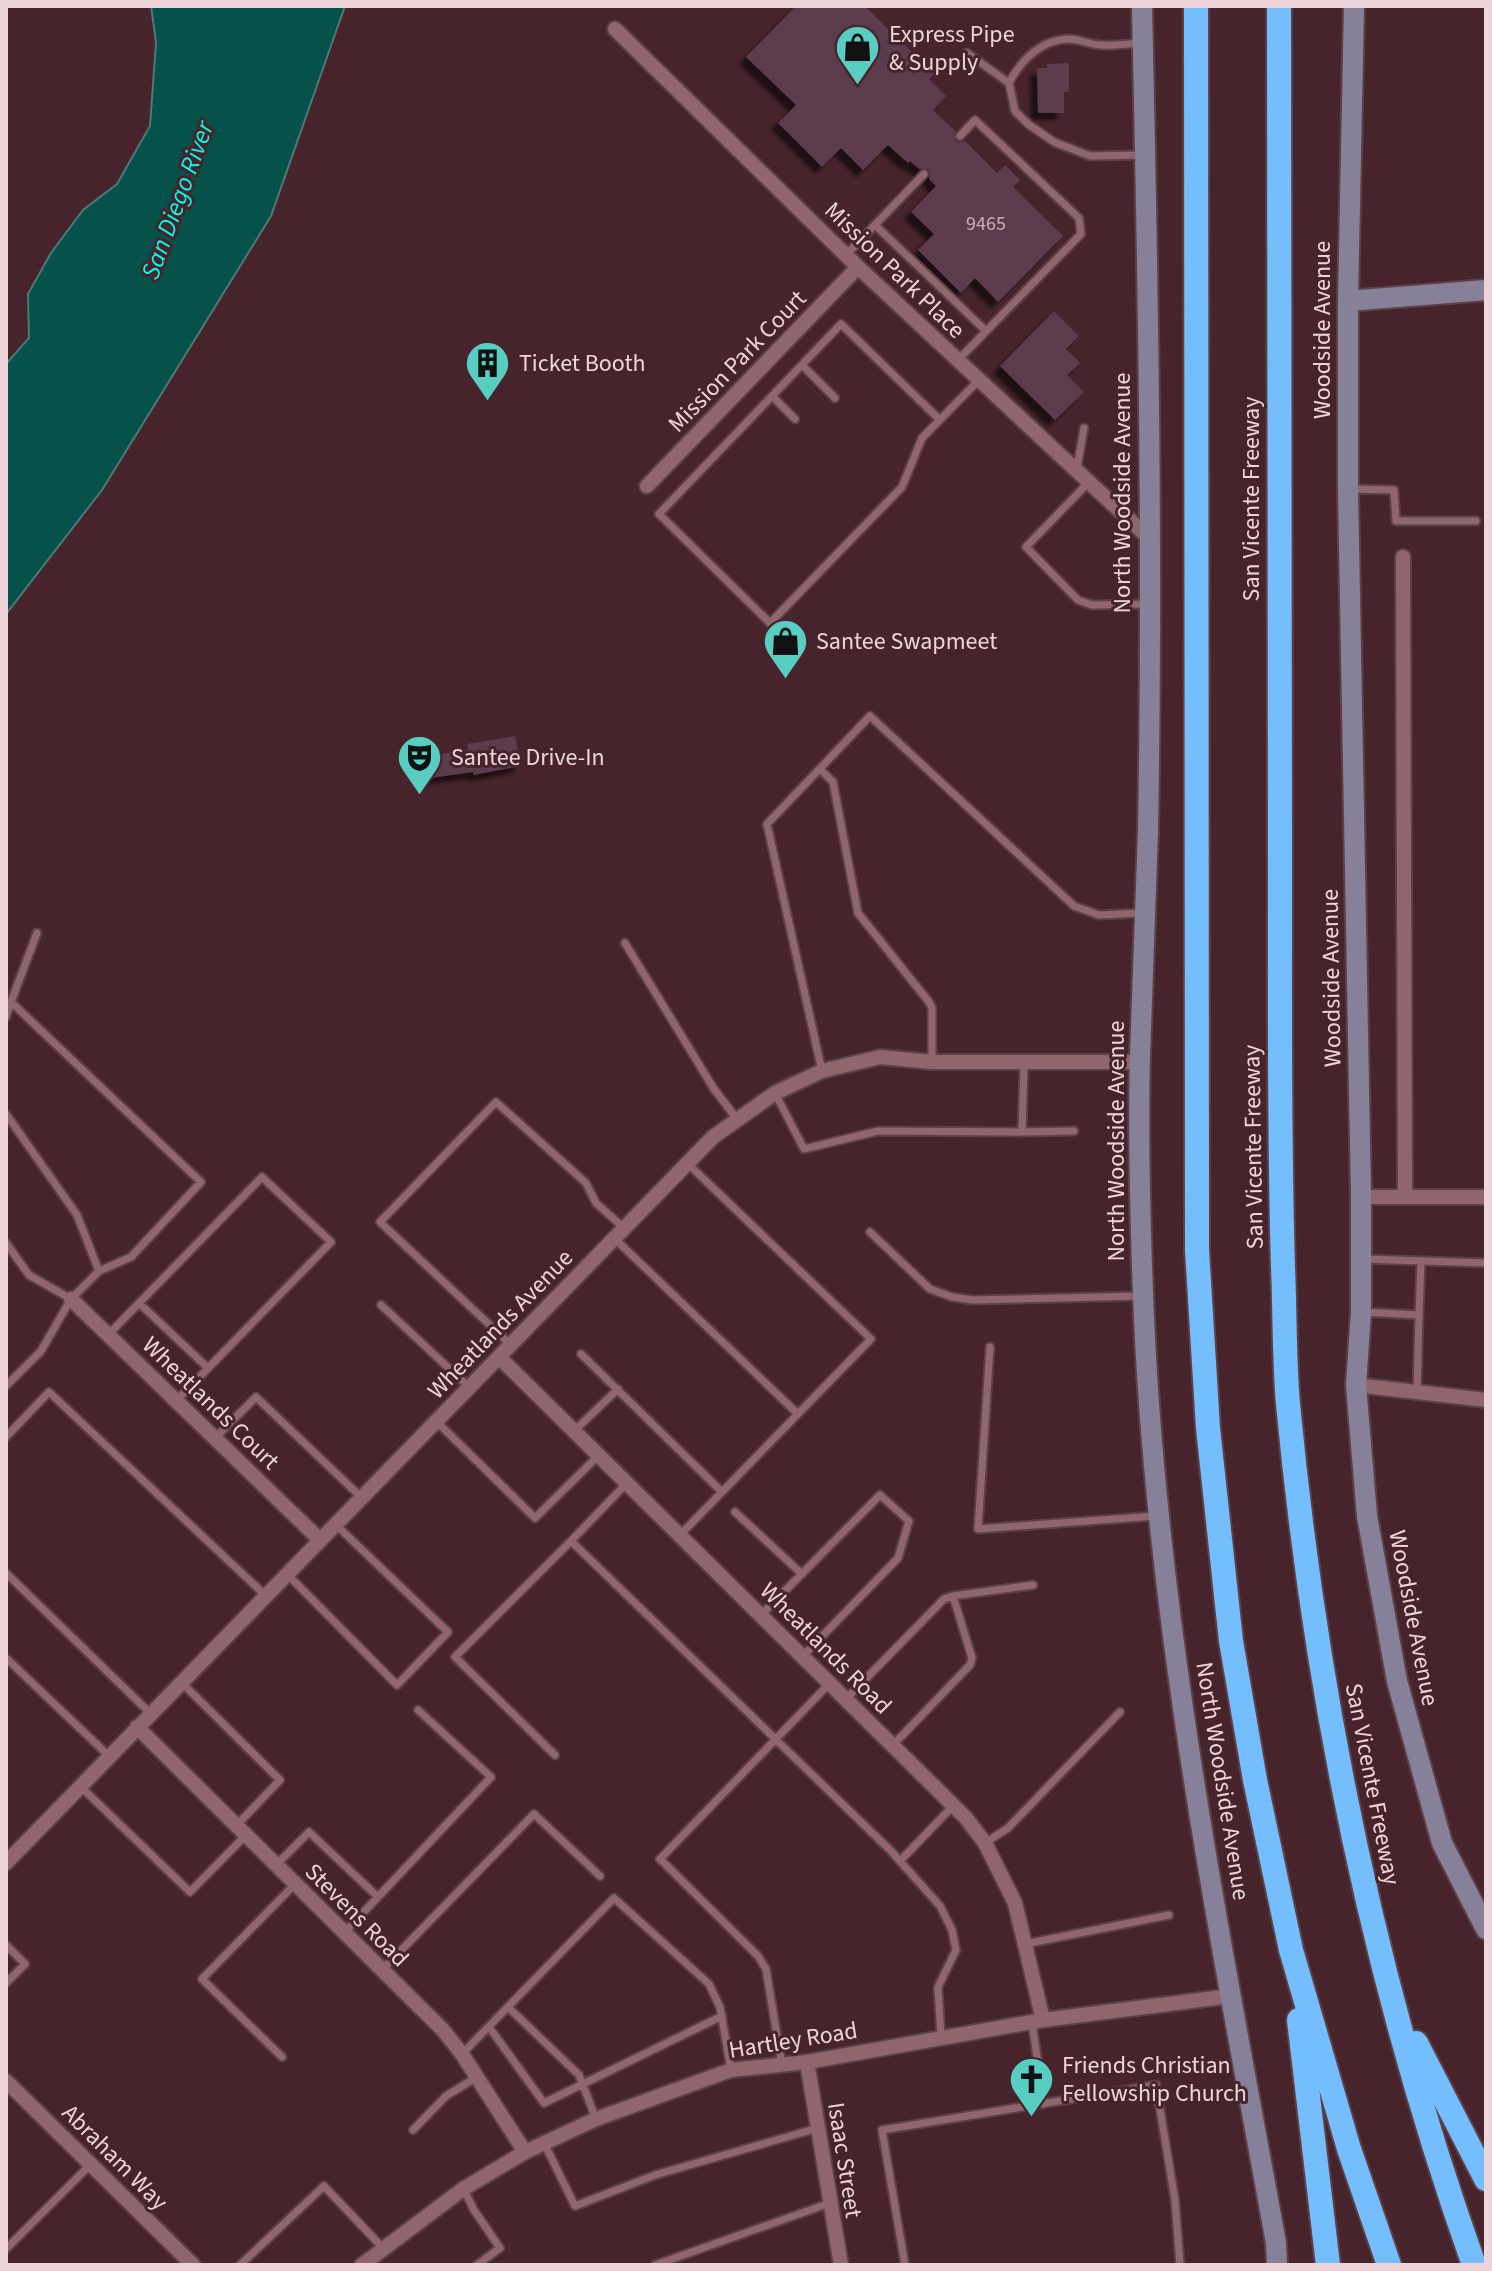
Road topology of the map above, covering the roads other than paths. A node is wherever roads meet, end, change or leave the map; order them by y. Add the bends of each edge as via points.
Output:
1 (1142, 6) edge
2 (1196, 6) edge
3 (1279, 6) edge
4 (1354, 6) edge
5 (615, 29) dead end
6 (1142, 43) junction
7 (967, 53) dead end
8 (1009, 83) junction
9 (960, 136) dead end
10 (1144, 155) junction
11 (924, 174) dead end
12 (875, 225) junction
13 (846, 255) junction
14 (858, 267) junction
15 (1486, 290) edge
16 (1348, 301) junction
17 (986, 331) junction
18 (958, 360) junction
19 (802, 365) junction
20 (979, 380) junction
21 (772, 396) junction
22 (835, 398) dead end
23 (795, 419) dead end
24 (940, 420) junction
25 (1084, 428) dead end
26 (1076, 471) junction
27 (1089, 482) junction
28 (647, 486) dead end
29 (1348, 489) junction
30 (1476, 521) dead end
31 (1149, 538) junction
32 (1403, 557) dead end
33 (1149, 604) junction
34 (820, 769) junction
35 (1145, 913) junction
36 (37, 933) dead end
37 (625, 943) dead end
38 (11, 1002) junction
39 (6, 1017) edge
40 (932, 1062) junction
41 (1140, 1062) junction
42 (1024, 1064) junction
43 (822, 1071) junction
44 (775, 1093) junction
45 (6, 1114) edge
46 (737, 1119) junction
47 (1074, 1131) dead end
48 (1022, 1132) junction
49 (687, 1163) junction
50 (1361, 1197) junction
51 (1405, 1197) junction
52 (1486, 1197) edge
53 (870, 1232) dead end
54 (619, 1233) junction
55 (6, 1243) edge
56 (1361, 1259) junction
57 (1421, 1261) junction
58 (1486, 1263) edge
59 (99, 1271) junction
60 (1143, 1296) junction
61 (71, 1299) junction
62 (139, 1303) junction
63 (381, 1305) dead end
64 (1361, 1312) junction
65 (1419, 1315) junction
66 (108, 1335) junction
67 (511, 1345) junction
68 (990, 1347) dead end
69 (581, 1354) dead end
70 (499, 1357) junction
71 (208, 1368) junction
72 (1356, 1385) junction
73 (6, 1386) edge
74 (469, 1387) junction
75 (618, 1389) junction
76 (1417, 1392) junction
77 (1486, 1400) edge
78 (176, 1401) junction
79 (798, 1414) junction
80 (436, 1421) junction
81 (574, 1431) junction
82 (6, 1437) edge
83 (215, 1438) junction
84 (599, 1455) junction
85 (627, 1483) junction
86 (722, 1492) junction
87 (361, 1497) junction
88 (735, 1512) dead end
89 (1159, 1516) junction
90 (335, 1524) junction
91 (680, 1535) junction
92 (320, 1540) junction
93 (571, 1541) junction
94 (6, 1573) edge
95 (287, 1574) junction
96 (802, 1574) junction
97 (1033, 1585) dead end
98 (265, 1595) junction
99 (953, 1596) junction
100 (761, 1615) junction
101 (803, 1656) junction
102 (6, 1658) edge
103 (181, 1682) junction
104 (830, 1683) junction
105 (846, 1699) junction
106 (418, 1710) dead end
107 (1120, 1712) dead end
108 (150, 1713) junction
109 (137, 1727) junction
110 (776, 1740) junction
111 (893, 1745) junction
112 (555, 1755) dead end
113 (109, 1756) junction
114 (80, 1786) junction
115 (954, 1805) junction
116 (241, 1831) junction
117 (985, 1843) junction
118 (900, 1861) junction
119 (6, 1863) edge
120 (276, 1865) junction
121 (600, 1876) dead end
122 (295, 1884) junction
123 (378, 1897) junction
124 (1169, 1915) dead end
125 (1486, 1929) edge
126 (344, 1933) junction
127 (1025, 1944) junction
128 (6, 1945) edge
129 (1291, 1950) junction
130 (382, 1970) junction
131 (6, 1983) edge
132 (1391, 1992) junction
133 (1231, 1996) junction
134 (508, 2007) junction
135 (722, 2016) junction
136 (1037, 2021) junction
137 (489, 2027) junction
138 (941, 2038) junction
139 (462, 2054) junction
140 (282, 2057) dead end
141 (807, 2062) junction
142 (782, 2066) junction
143 (731, 2070) junction
144 (477, 2077) junction
145 (6, 2081) edge
146 (583, 2085) junction
147 (1044, 2104) junction
148 (596, 2119) junction
149 (818, 2128) junction
150 (413, 2130) dead end
151 (544, 2143) junction
152 (525, 2152) junction
153 (91, 2164) junction
154 (1486, 2179) edge
155 (463, 2189) junction
156 (830, 2203) junction
157 (383, 2248) junction
158 (6, 2249) edge
159 (193, 2265) edge
160 (240, 2265) edge
161 (362, 2265) edge
162 (477, 2265) edge
163 (655, 2265) edge
164 (841, 2265) edge
165 (905, 2265) edge
166 (1180, 2265) edge
167 (1277, 2265) edge
168 (1328, 2265) edge
169 (1389, 2265) edge
170 (1474, 2265) edge

1 - 6 street, North Woodside Avenue
2 - 129 highway via 1197,1250 1208,1428 1231,1641
3 - 132 highway, San Vicente Freeway via 1280,1176 1288,1398 1327,1710 1357,1861
4 - 16 street, Woodside Avenue
5 - 13 street, Mission Park Place
6 - 8 lane via 1055,40 1028,58
6 - 10 street, North Woodside Avenue
7 - 8 lane
8 - 10 lane via 1015,111 1054,142 1090,156
9 - 17 lane via 975,120 1081,224 1081,234
10 - 31 street, North Woodside Avenue
11 - 12 lane
12 - 13 lane
12 - 17 lane
13 - 14 street, Mission Park Place
14 - 18 street, Mission Park Place
14 - 28 street, Mission Park Court
15 - 16 street
16 - 29 street, Woodside Avenue
17 - 18 lane
18 - 20 street, Mission Park Place
19 - 21 lane
19 - 22 lane
19 - 24 lane via 841,324
20 - 24 lane
20 - 26 street, Mission Park Place
21 - 23 lane
21 - 24 lane via 659,514 770,623 902,487 922,438
25 - 26 lane
26 - 27 street, Mission Park Place
27 - 31 street, Mission Park Place
27 - 33 lane via 1026,547 1078,600 1092,605
29 - 30 lane via 1394,490 1396,521
29 - 50 street, Woodside Avenue
31 - 33 street, North Woodside Avenue
32 - 51 street
33 - 35 street, North Woodside Avenue
34 - 35 lane via 870,716 1074,906 1099,915
34 - 40 lane via 833,782 858,913 932,1008
34 - 43 lane via 767,824
35 - 41 street, North Woodside Avenue
36 - 38 lane
37 - 46 lane
38 - 39 lane
38 - 59 lane via 201,1182 131,1257
40 - 42 street, Wheatlands Avenue
40 - 43 street, Wheatlands Avenue via 880,1057
41 - 42 street, Wheatlands Avenue
41 - 60 street, North Woodside Avenue
42 - 48 lane
43 - 44 street, Wheatlands Avenue
44 - 46 street, Wheatlands Avenue
44 - 48 lane via 804,1149 878,1131
45 - 59 lane via 77,1215
46 - 49 street, Wheatlands Avenue
47 - 48 lane
49 - 54 street, Wheatlands Avenue
49 - 79 lane via 871,1339
50 - 51 street
50 - 56 street, Woodside Avenue
51 - 52 street
53 - 60 lane via 930,1289 952,1297
54 - 67 street, Wheatlands Avenue
54 - 67 lane via 586,1183 496,1102 380,1222
54 - 79 lane
55 - 61 lane via 29,1275
56 - 57 lane
56 - 64 street, Woodside Avenue
57 - 58 lane
57 - 65 lane
59 - 61 lane
60 - 89 street, North Woodside Avenue
61 - 66 street, Wheatlands Court
61 - 73 lane via 41,1351
62 - 66 lane
62 - 71 lane
62 - 71 lane via 262,1177 331,1242
63 - 74 lane
64 - 65 lane
64 - 72 street, Woodside Avenue
65 - 76 lane
66 - 78 street, Wheatlands Court
67 - 70 street, Wheatlands Avenue
68 - 89 lane via 978,1529
69 - 75 lane
70 - 74 street, Wheatlands Avenue
70 - 81 street, Wheatlands Road
71 - 78 lane
72 - 76 street
72 - 125 street, Woodside Avenue via 1367,1516 1397,1681 1442,1843
74 - 80 street, Wheatlands Avenue
75 - 81 lane
75 - 86 lane
76 - 77 street
78 - 83 street, Wheatlands Court
79 - 86 lane
80 - 84 lane via 535,1518
80 - 87 street, Wheatlands Avenue
81 - 84 street, Wheatlands Road
82 - 98 lane via 49,1392
83 - 87 lane via 256,1397
83 - 92 street, Wheatlands Court
84 - 85 street, Wheatlands Road
85 - 91 street, Wheatlands Road
85 - 93 lane
86 - 91 lane
87 - 90 street, Wheatlands Avenue
88 - 96 lane
89 - 133 street, North Woodside Avenue via 1182,1697
90 - 92 street, Wheatlands Avenue
90 - 95 lane via 448,1632 397,1685
91 - 100 street, Wheatlands Road
92 - 95 street, Wheatlands Avenue
93 - 110 lane
93 - 112 lane via 455,1657
94 - 108 lane
95 - 98 street, Wheatlands Avenue
96 - 100 lane
96 - 101 lane via 880,1495 909,1521 898,1558
97 - 99 lane
98 - 103 street, Wheatlands Avenue
99 - 105 lane via 944,1599
99 - 111 lane via 970,1665
100 - 101 street, Wheatlands Road
101 - 104 street, Wheatlands Road
102 - 113 lane
103 - 108 street, Wheatlands Avenue
103 - 116 lane via 280,1780
104 - 105 street, Wheatlands Road
104 - 110 lane
105 - 111 street, Wheatlands Road
106 - 123 lane via 491,1777
107 - 117 lane via 1008,1828
108 - 109 street, Wheatlands Avenue
109 - 113 street, Wheatlands Avenue
109 - 116 street, Stevens Road
110 - 118 lane
110 - 142 lane via 660,1859 766,1969
111 - 115 street, Wheatlands Road
113 - 114 street, Wheatlands Avenue
114 - 116 lane via 190,1892
114 - 119 street, Wheatlands Avenue
115 - 117 street, Wheatlands Road
115 - 118 lane
116 - 120 street, Stevens Road
117 - 127 street, Wheatlands Road via 1015,1903
118 - 138 lane via 940,1906 952,1930 956,1950 938,1987
120 - 122 street, Stevens Road
120 - 123 lane via 309,1832
121 - 130 lane via 534,1814
122 - 126 street, Stevens Road
122 - 140 lane via 202,1979
123 - 126 lane
124 - 127 lane
126 - 130 street, Stevens Road
127 - 136 street, Wheatlands Road
128 - 131 lane via 25,1964
129 - 168 highway
129 - 169 highway
130 - 139 street, Stevens Road
132 - 154 highway
132 - 170 highway, San Vicente Freeway via 1445,2184
133 - 136 street, Hartley Road
133 - 167 street, North Woodside Avenue
134 - 135 lane via 614,1898 709,1984
134 - 137 lane
134 - 146 lane via 579,2075
135 - 143 lane
135 - 146 lane
136 - 138 street, Hartley Road
136 - 147 lane
137 - 139 lane
137 - 146 lane via 544,2103
138 - 141 street, Hartley Road
139 - 144 street, Stevens Road
141 - 142 street, Hartley Road
141 - 149 street, Isaac Street
142 - 143 street, Hartley Road
143 - 148 street, Hartley Road
144 - 150 lane via 446,2096
144 - 152 street, Stevens Road
145 - 153 street, Abraham Way
146 - 148 lane
147 - 165 lane via 882,2130
147 - 166 lane via 1156,2085
148 - 151 street, Hartley Road
149 - 151 lane via 655,2175 575,2206
149 - 156 street, Isaac Street
151 - 152 street, Hartley Road
152 - 155 street, Hartley Road
153 - 158 lane
153 - 159 street, Abraham Way
155 - 157 street, Hartley Road
155 - 162 lane via 500,2248
156 - 163 lane
156 - 164 street, Isaac Street
157 - 160 lane via 324,2186
157 - 161 street, Hartley Road

